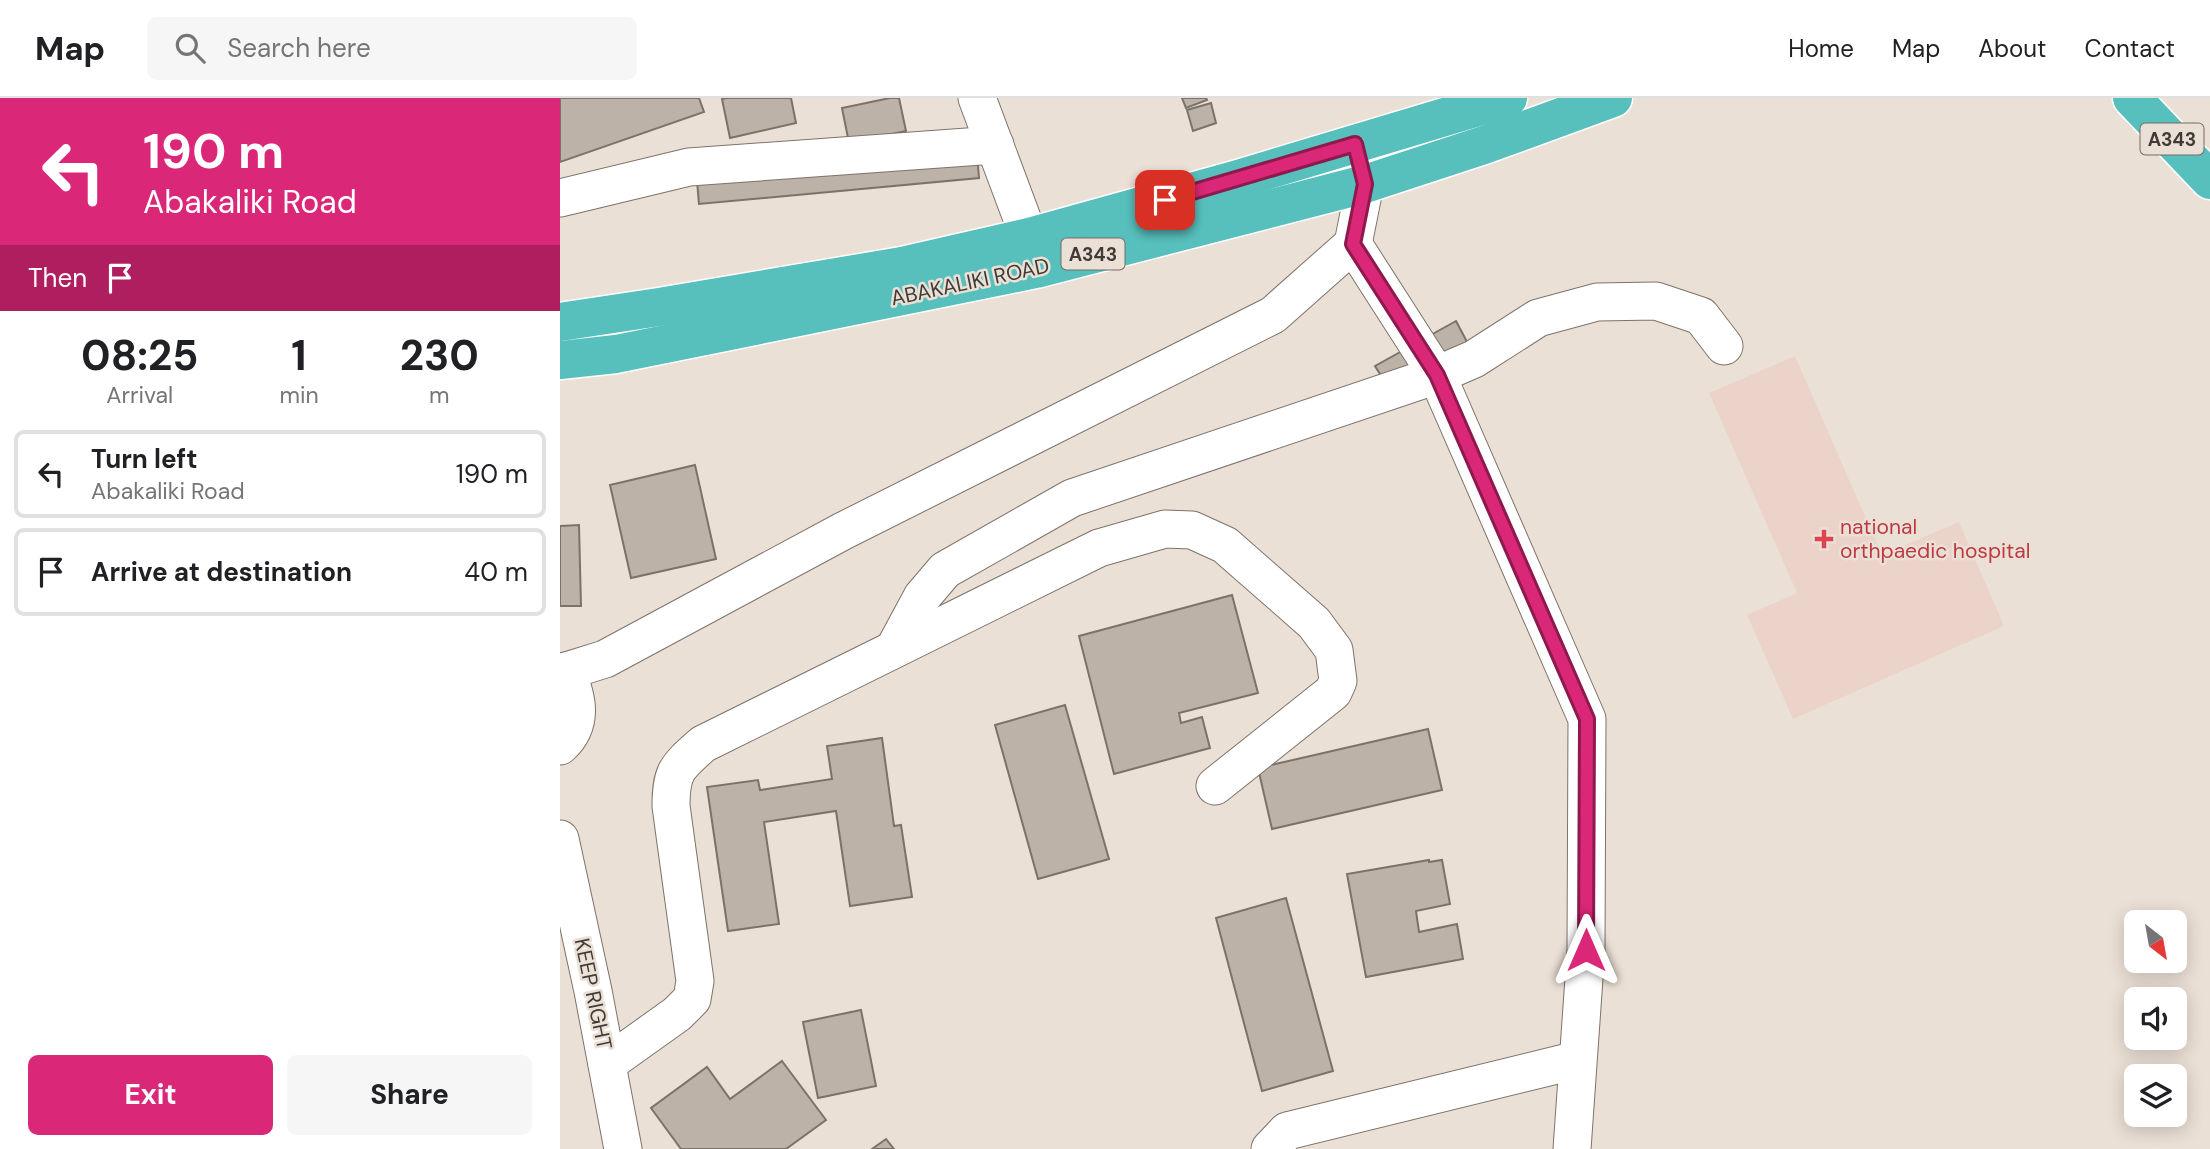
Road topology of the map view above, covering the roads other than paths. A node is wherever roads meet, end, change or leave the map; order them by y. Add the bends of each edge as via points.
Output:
1 (977, 98) edge
2 (1613, 98) edge
3 (2132, 98) edge
4 (1491, 101) edge
5 (1355, 144) junction
6 (995, 145) junction
7 (2210, 180) edge
8 (1365, 184) junction
9 (560, 198) edge
10 (1030, 237) junction
11 (1353, 244) junction
12 (560, 322) edge
13 (1724, 346) dead end
14 (560, 360) edge
15 (1437, 375) junction
16 (894, 649) junction
17 (563, 672) edge
18 (560, 746) edge
19 (1215, 786) dead end
20 (560, 839) edge
21 (1577, 1060) junction
22 (607, 1065) junction
23 (623, 1149) edge
24 (1270, 1149) edge
25 (1572, 1149) edge

1 - 6 street
2 - 8 highway, ABAKALIKI ROAD / A343
3 - 7 highway, A343
4 - 5 highway, ABAKALIKI ROAD / A343
5 - 8 street
5 - 10 highway, ABAKALIKI ROAD / A343
6 - 9 street via 689,167
6 - 10 street
8 - 11 street
8 - 14 highway, ABAKALIKI ROAD / A343 via 1036,269 641,349
10 - 12 highway, ABAKALIKI ROAD / A343 via 902,266
11 - 15 street
11 - 17 street via 1273,314 843,531 605,659
13 - 15 street via 1701,316 1656,301 1597,302 1538,318 1474,359
15 - 16 street via 1072,498 945,570 922,597
15 - 21 street via 1587,719 1586,950
16 - 19 street via 1099,548 1165,529 1192,530 1225,545 1314,623 1334,650 1338,671 1338,681 1325,701
16 - 22 street via 703,744 671,779 695,981 692,999
17 - 18 street via 576,694 578,712 574,729
20 - 22 street, KEEP RIGHT
21 - 24 street via 1287,1131
21 - 25 street
22 - 23 street, KEEP RIGHT

